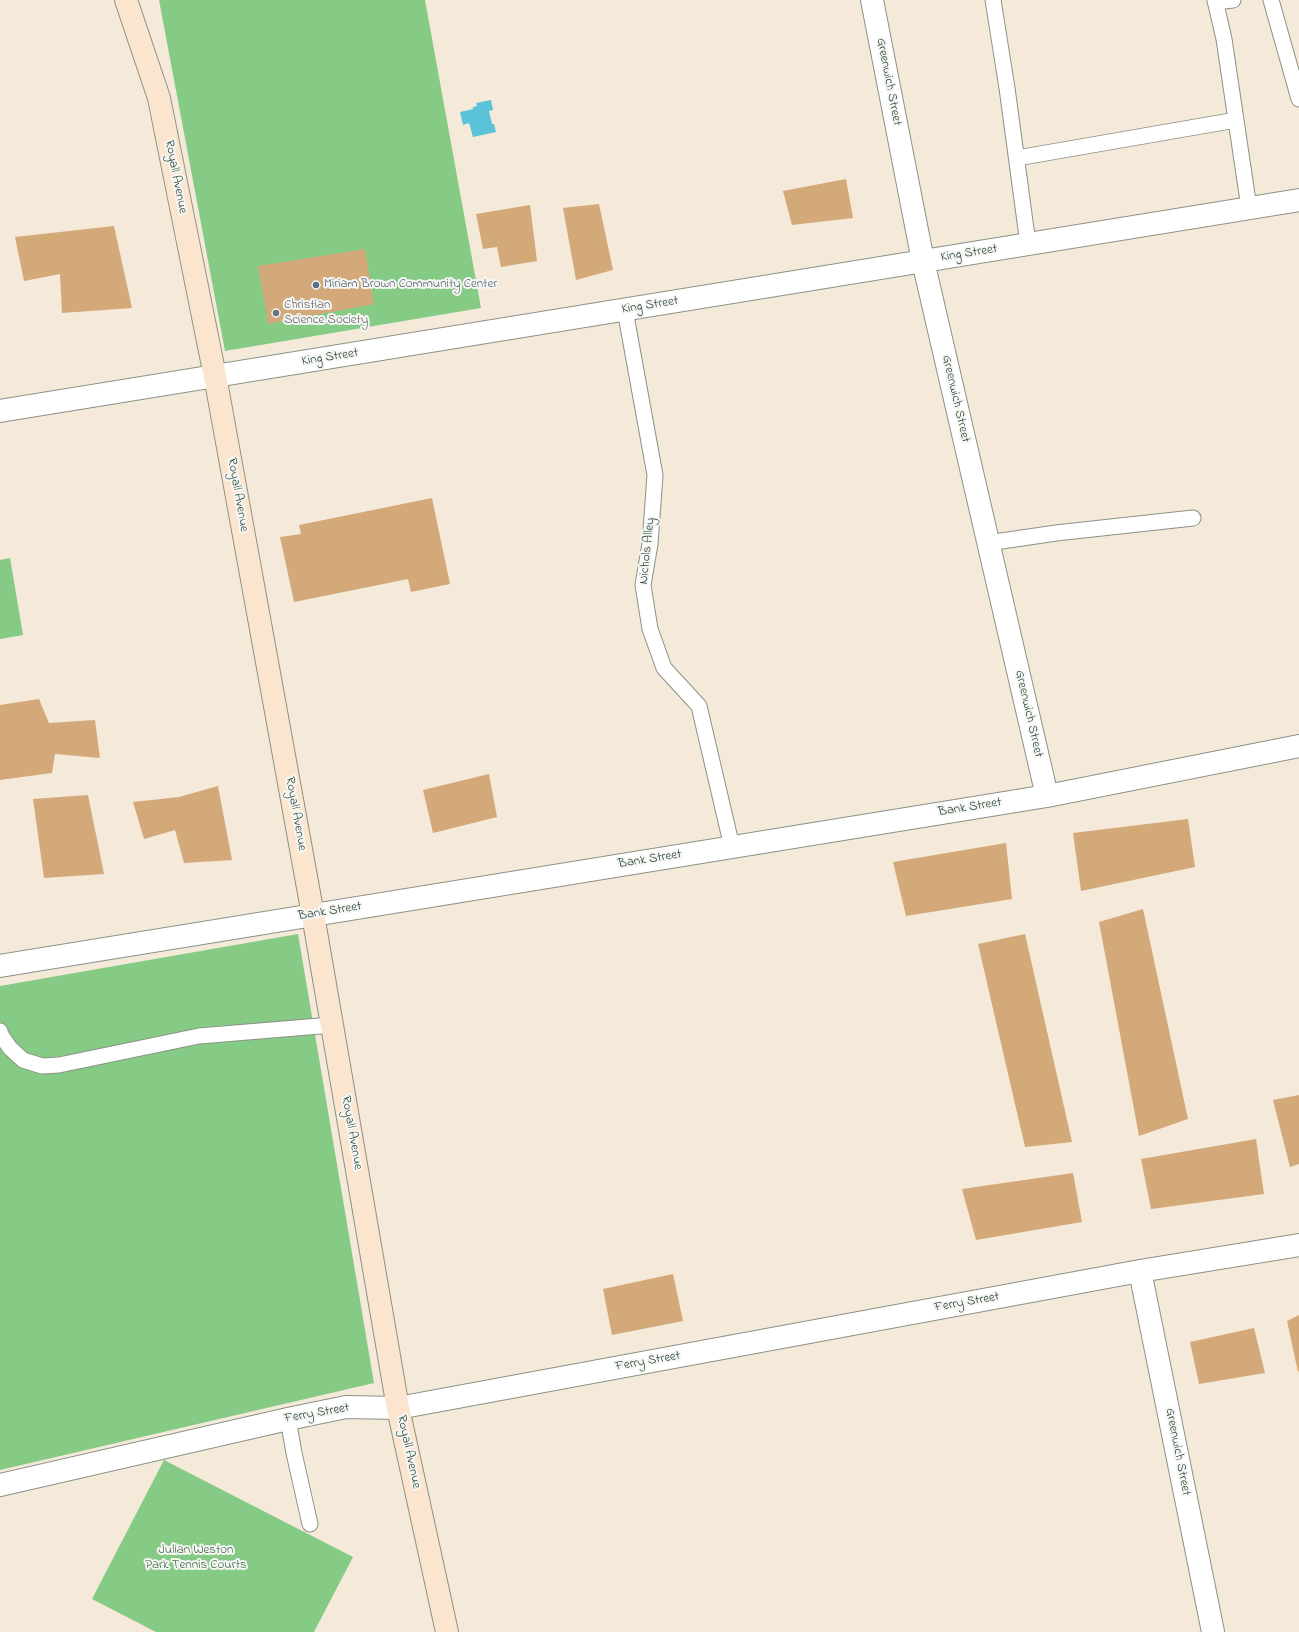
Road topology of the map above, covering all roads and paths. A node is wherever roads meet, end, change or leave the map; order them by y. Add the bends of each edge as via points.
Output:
1 (126, 0) edge
2 (872, 0) edge
3 (993, 0) edge
4 (1233, 0) edge
5 (1271, 0) edge
6 (1215, 1) edge
7 (1299, 99) edge
8 (1236, 120) junction
9 (1017, 158) junction
10 (1299, 200) edge
11 (1249, 208) junction
12 (1028, 244) junction
13 (923, 261) junction
14 (626, 310) junction
15 (215, 376) junction
16 (0, 411) edge
17 (1193, 518) dead end
18 (988, 543) junction
19 (1299, 746) edge
20 (1047, 796) junction
21 (732, 847) junction
22 (313, 915) junction
23 (0, 966) edge
24 (332, 1025) junction
25 (0, 1031) edge
26 (1299, 1245) edge
27 (1140, 1271) junction
28 (398, 1408) junction
29 (288, 1419) junction
30 (0, 1485) edge
31 (310, 1524) dead end
32 (448, 1632) edge
33 (1213, 1632) edge

1 - 15 street, Royall Avenue via 159,98
2 - 13 street, Greenwich Street
3 - 9 lane
4 - 6 lane
5 - 7 lane
6 - 8 lane via 1224,39
8 - 9 lane
8 - 11 lane
9 - 12 lane
10 - 11 street, King Street
11 - 12 street, King Street
12 - 13 street, King Street
13 - 14 street, King Street
13 - 18 street, Greenwich Street
14 - 15 street, King Street
14 - 21 lane, Nichols Alley via 655,475 650,544 643,585 650,629 664,668 699,706
15 - 16 street, King Street
15 - 22 street, Royall Avenue
17 - 18 lane
18 - 20 street, Greenwich Street
19 - 20 street, Bank Street
20 - 21 street, Bank Street
21 - 22 street, Bank Street
22 - 23 street, Bank Street
22 - 24 street, Royall Avenue
24 - 25 lane via 199,1036 59,1065 42,1066 23,1060 10,1048
24 - 28 street, Royall Avenue
26 - 27 street, Ferry Street
27 - 28 street, Ferry Street
27 - 33 street, Greenwich Street
28 - 29 street, Ferry Street via 346,1407
28 - 32 street, Royall Avenue
29 - 30 street, Ferry Street
29 - 31 lane

